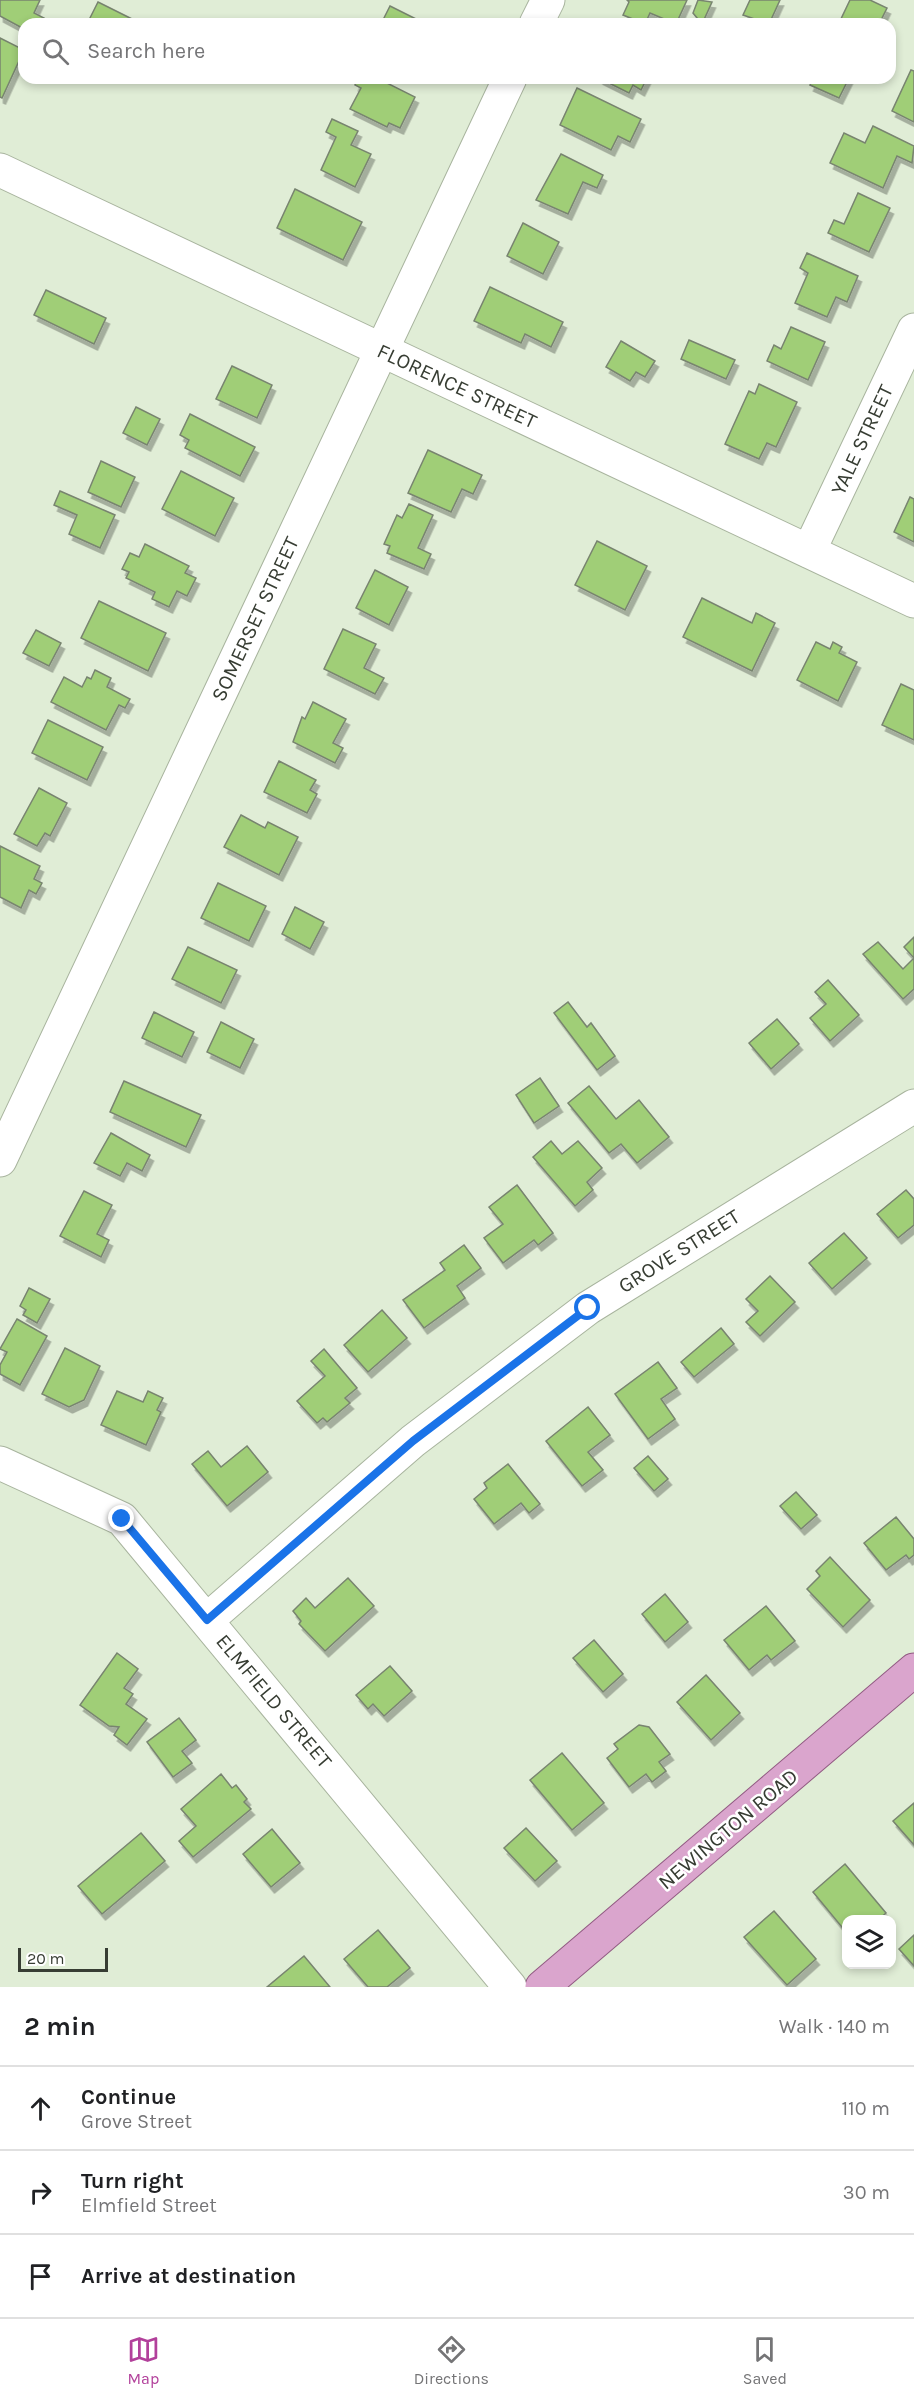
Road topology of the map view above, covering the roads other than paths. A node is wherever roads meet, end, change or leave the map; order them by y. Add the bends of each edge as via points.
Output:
1 (548, 0) edge
2 (539, 18) edge
3 (507, 84) edge
4 (0, 170) edge
5 (914, 330) edge
6 (381, 350) junction
7 (809, 551) junction
8 (914, 601) edge
9 (914, 1106) edge
10 (0, 1161) edge
11 (0, 1463) edge
12 (207, 1620) junction
13 (913, 1672) edge
14 (510, 1987) edge
15 (542, 1987) edge

1 - 2 street
3 - 6 street, SOMERSET STREET
4 - 6 street, FLORENCE STREET
5 - 7 street, YALE STREET
6 - 7 street, FLORENCE STREET
6 - 10 street, SOMERSET STREET
7 - 8 street, FLORENCE STREET
9 - 12 street, GROVE STREET via 588,1308 413,1441
11 - 12 street, ELMFIELD STREET via 122,1519
12 - 14 street, ELMFIELD STREET
13 - 15 main road, NEWINGTON ROAD

